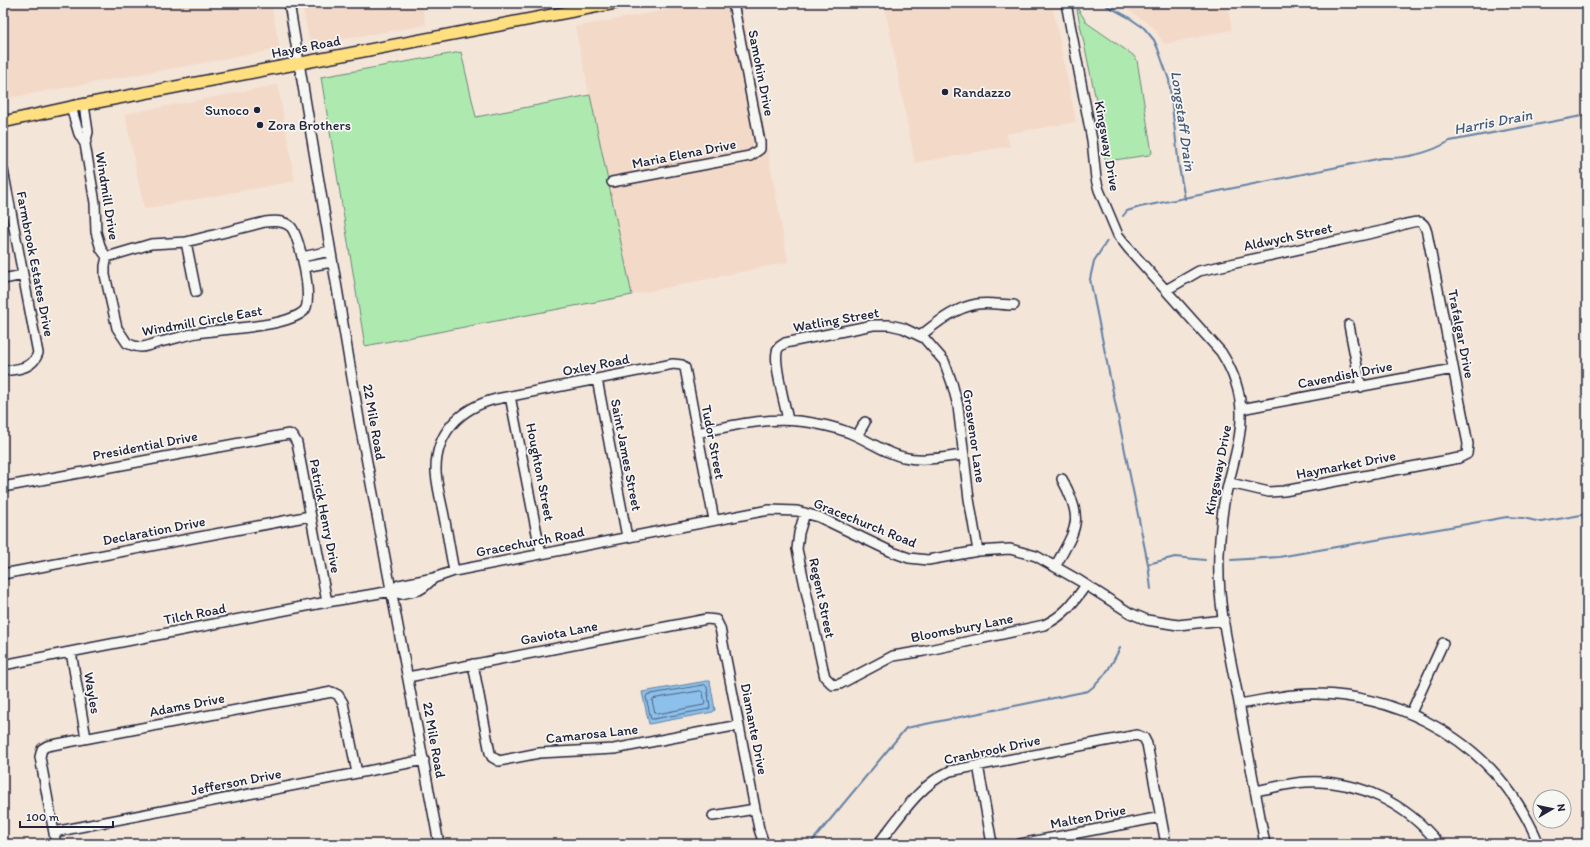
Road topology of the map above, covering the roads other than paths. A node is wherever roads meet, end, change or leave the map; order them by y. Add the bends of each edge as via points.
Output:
1 (289, 3) edge
2 (615, 3) edge
3 (733, 3) edge
4 (1066, 3) edge
5 (300, 64) junction
6 (84, 105) junction
7 (71, 107) junction
8 (3, 122) edge
9 (85, 144) junction
10 (760, 149) joint
11 (3, 170) edge
12 (612, 182) dead end
13 (4, 186) edge
14 (1421, 222) joint
15 (186, 242) junction
16 (330, 251) junction
17 (302, 256) junction
18 (107, 257) junction
19 (332, 262) junction
20 (304, 267) junction
21 (23, 275) junction
22 (3, 279) edge
23 (1166, 290) junction
24 (196, 292) dead end
25 (1014, 305) dead end
26 (1349, 325) dead end
27 (920, 336) junction
28 (127, 342) joint
29 (685, 368) joint
30 (1453, 369) junction
31 (3, 371) edge
32 (597, 379) junction
33 (1361, 387) junction
34 (510, 396) junction
35 (1242, 410) junction
36 (788, 420) junction
37 (865, 422) dead end
38 (697, 433) junction
39 (292, 436) joint
40 (857, 436) junction
41 (1467, 454) joint
42 (964, 455) junction
43 (1062, 479) dead end
44 (1230, 483) junction
45 (3, 487) edge
46 (805, 513) junction
47 (310, 516) junction
48 (714, 520) junction
49 (627, 537) junction
50 (978, 551) junction
51 (541, 554) junction
52 (1055, 567) junction
53 (454, 571) junction
54 (3, 574) edge
55 (1086, 585) junction
56 (392, 591) junction
57 (327, 602) junction
58 (716, 620) joint
59 (1224, 620) junction
60 (1443, 643) dead end
61 (70, 652) junction
62 (473, 664) junction
63 (3, 665) edge
64 (408, 677) junction
65 (833, 685) joint
66 (1239, 704) junction
67 (1411, 713) junction
68 (739, 725) junction
69 (86, 738) junction
70 (424, 760) junction
71 (978, 765) junction
72 (356, 773) junction
73 (1255, 790) junction
74 (755, 809) junction
75 (713, 816) dead end
76 (1161, 817) junction
77 (54, 832) junction
78 (883, 842) edge
79 (56, 844) edge
80 (438, 844) edge
81 (764, 844) edge
82 (992, 844) edge
83 (1020, 844) edge
84 (1166, 844) edge
85 (1265, 844) edge
86 (1439, 844) edge
87 (1539, 844) edge

1 - 5 street, 22 Mile Road
2 - 5 main road, Hayes Road
3 - 10 street, Samohin Drive
4 - 23 street, Kingsway Drive via 1099,190 1118,235
5 - 6 main road, Hayes Road
5 - 16 street, 22 Mile Road
6 - 7 main road, Hayes Road
6 - 9 street, Windmill Drive via 88,132
7 - 8 main road, Hayes Road
7 - 9 street, Windmill Drive via 79,134
9 - 18 street, Windmill Drive via 95,203 98,241
10 - 12 street, Maria Elena Drive via 750,156
11 - 13 street, Farmbrook Estates Drive
13 - 21 street, Farmbrook Estates Drive
14 - 23 street, Aldwych Street via 1416,221 1386,230 1199,270
14 - 30 street, Trafalgar Drive via 1427,233
15 - 17 street via 274,221 286,223 295,233
15 - 18 street via 151,244
15 - 24 street
16 - 17 street
16 - 19 street, 22 Mile Road
17 - 20 street
18 - 28 street, Windmill Drive via 105,275 112,307 117,328
19 - 20 street
19 - 56 street, 22 Mile Road via 358,418
20 - 28 street, Windmill Circle East via 307,306 304,311 291,318 198,333 142,347
21 - 22 street
21 - 31 street, Farmbrook Estates Drive via 38,353 34,362 27,366
23 - 35 street, Kingsway Drive via 1221,352 1234,377
25 - 27 street via 977,304 947,316
26 - 33 street
27 - 36 street, Watling Street via 890,325 873,326 779,347 777,362
27 - 42 street, Grosvenor Lane via 941,356 950,376 958,406
29 - 32 street, Oxley Road via 673,364
29 - 38 street, Tudor Street
30 - 33 street, Cavendish Drive
30 - 41 street, Trafalgar Drive
32 - 34 street, Oxley Road
32 - 49 street, Saint James Street
33 - 35 street, Cavendish Drive
34 - 51 street, Houghton Street
34 - 53 street, Oxley Road via 481,403 466,411 452,425 440,445 436,477
35 - 44 street, Kingsway Drive via 1241,431
36 - 38 street via 752,421
36 - 40 street via 817,424
37 - 40 street
38 - 48 street, Tudor Street
39 - 45 street, Presidential Drive via 285,434
39 - 47 street, Patrick Henry Drive via 297,443
40 - 42 street via 905,458 921,460
41 - 44 street, Haymarket Drive via 1459,458 1284,491 1269,492
42 - 50 street, Grosvenor Lane
43 - 52 street via 1075,507 1076,523
44 - 59 street, Kingsway Drive via 1224,504 1219,554
46 - 48 street, Gracechurch Road via 769,510
46 - 50 street, Gracechurch Road via 909,558 928,560
46 - 65 street, Regent Street via 797,549 825,677
47 - 54 street, Declaration Drive
47 - 57 street, Patrick Henry Drive
48 - 49 street, Gracechurch Road
49 - 51 street, Gracechurch Road
50 - 52 street, Gracechurch Road via 1010,549 1036,556
51 - 53 street, Gracechurch Road
52 - 55 street, Gracechurch Road
53 - 56 street, Gracechurch Road via 399,585
55 - 59 street, Gracechurch Road via 1130,613 1147,620 1178,625
55 - 65 street, Bloomsbury Lane via 1072,605 1061,615 1040,626 893,656 840,684
56 - 57 street, Tilch Road
56 - 64 street, 22 Mile Road
57 - 61 street, Tilch Road
58 - 62 street, Gaviota Lane via 707,619
58 - 68 street, Diamante Drive via 720,628
59 - 66 street, Kingsway Drive
60 - 67 street
61 - 63 street, Tilch Road
61 - 69 street, Wayles
62 - 64 street, Gaviota Lane
62 - 68 street, Camarosa Lane via 490,752 495,759 614,749
64 - 70 street, 22 Mile Road
66 - 67 street via 1282,696 1323,694 1369,700
66 - 73 street, Kingsway Drive
67 - 87 street via 1456,739 1486,764 1513,796
68 - 74 street, Diamante Drive
69 - 72 street, Adams Drive via 328,693 338,695 343,703
69 - 77 street, Adams Drive via 42,749 40,757
70 - 72 street, Jefferson Drive
70 - 80 street, 22 Mile Road
71 - 76 street, Cranbrook Drive via 1134,735 1142,736 1147,744
71 - 78 street, Cranbrook Drive via 950,771 930,782
71 - 82 street
72 - 77 street, Jefferson Drive
73 - 85 street, Kingsway Drive
73 - 86 street via 1311,782 1358,788 1374,793 1402,809 1422,825
74 - 75 street
74 - 81 street, Diamante Drive
76 - 83 street, Malten Drive
76 - 84 street
77 - 79 street

